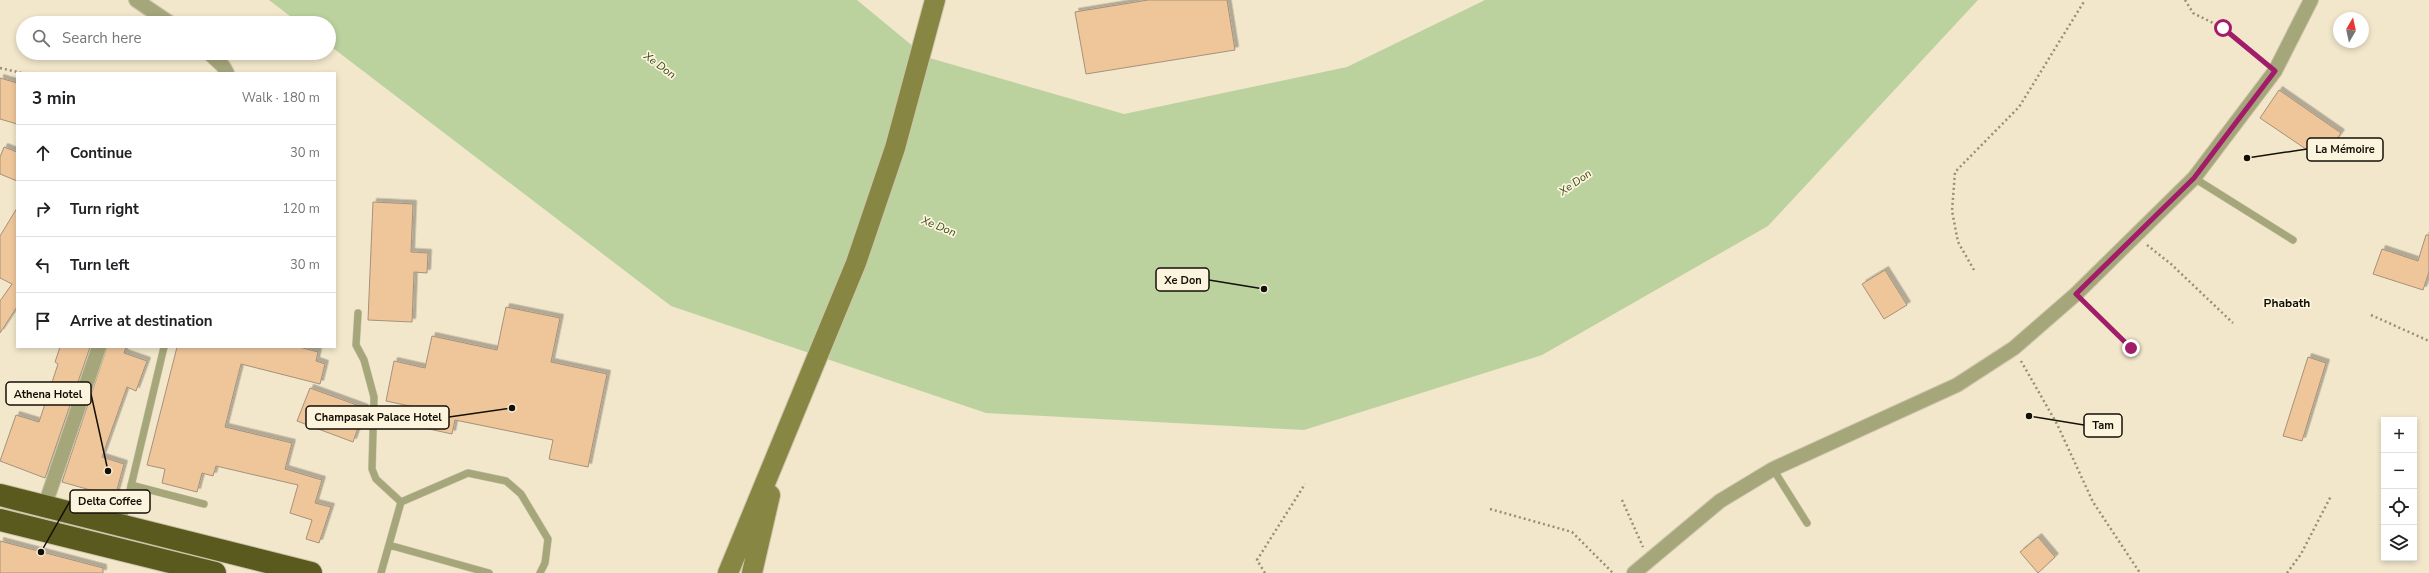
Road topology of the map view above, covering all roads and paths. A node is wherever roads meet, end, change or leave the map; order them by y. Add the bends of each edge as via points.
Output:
1 (136, 0) edge
2 (935, 0) edge
3 (2085, 0) edge
4 (2185, 0) edge
5 (2311, 0) edge
6 (160, 16) edge
7 (217, 60) edge
8 (0, 68) edge
9 (2275, 71) junction
10 (18, 72) edge
11 (227, 72) edge
12 (2194, 178) junction
13 (2135, 236) junction
14 (2293, 240) dead end
15 (1974, 270) dead end
16 (2076, 294) junction
17 (358, 312) dead end
18 (2371, 315) dead end
19 (2233, 323) dead end
20 (2429, 340) edge
21 (99, 348) edge
22 (164, 348) edge
23 (2014, 348) junction
24 (2131, 348) dead end
25 (783, 435) junction
26 (1773, 469) junction
27 (1305, 484) dead end
28 (131, 485) junction
29 (0, 495) edge
30 (2331, 496) dead end
31 (1622, 500) dead end
32 (401, 502) junction
33 (204, 504) dead end
34 (45, 505) junction
35 (1490, 509) dead end
36 (0, 520) edge
37 (1806, 523) dead end
38 (122, 524) junction
39 (171, 537) junction
40 (389, 545) junction
41 (1649, 561) junction
42 (164, 567) edge
43 (215, 573) edge
44 (311, 573) edge
45 (381, 573) edge
46 (489, 573) edge
47 (540, 573) edge
48 (728, 573) edge
49 (752, 573) edge
50 (1265, 573) edge
51 (1613, 573) edge
52 (1634, 573) edge
53 (2140, 573) edge
54 (2288, 573) edge

1 - 6 street
2 - 25 street via 895,148 856,263
3 - 15 path via 2019,107 1955,172 1952,211 1958,242
4 - 9 path via 2193,13 2223,28
5 - 9 street
7 - 11 street
8 - 10 path
9 - 12 street
12 - 13 street
12 - 14 lane
13 - 16 street
13 - 19 path via 2171,264
16 - 23 street
16 - 24 path
17 - 32 lane via 356,345 364,360 374,397 372,469 376,479
18 - 20 path
21 - 34 street
22 - 28 lane
23 - 26 street via 1957,385
23 - 53 path via 2057,424 2093,502
25 - 48 street
25 - 49 street
26 - 37 lane
26 - 41 street via 1720,501
27 - 50 path via 1257,560
28 - 33 lane
28 - 38 lane
29 - 34 highway
30 - 54 path
31 - 41 path
32 - 40 lane
32 - 47 lane via 468,473 506,481 521,494 548,539 545,564
34 - 38 highway
35 - 51 path via 1572,532
36 - 42 highway
38 - 39 highway
39 - 42 street
39 - 44 highway
40 - 45 lane
40 - 46 lane
41 - 52 street
42 - 43 highway

